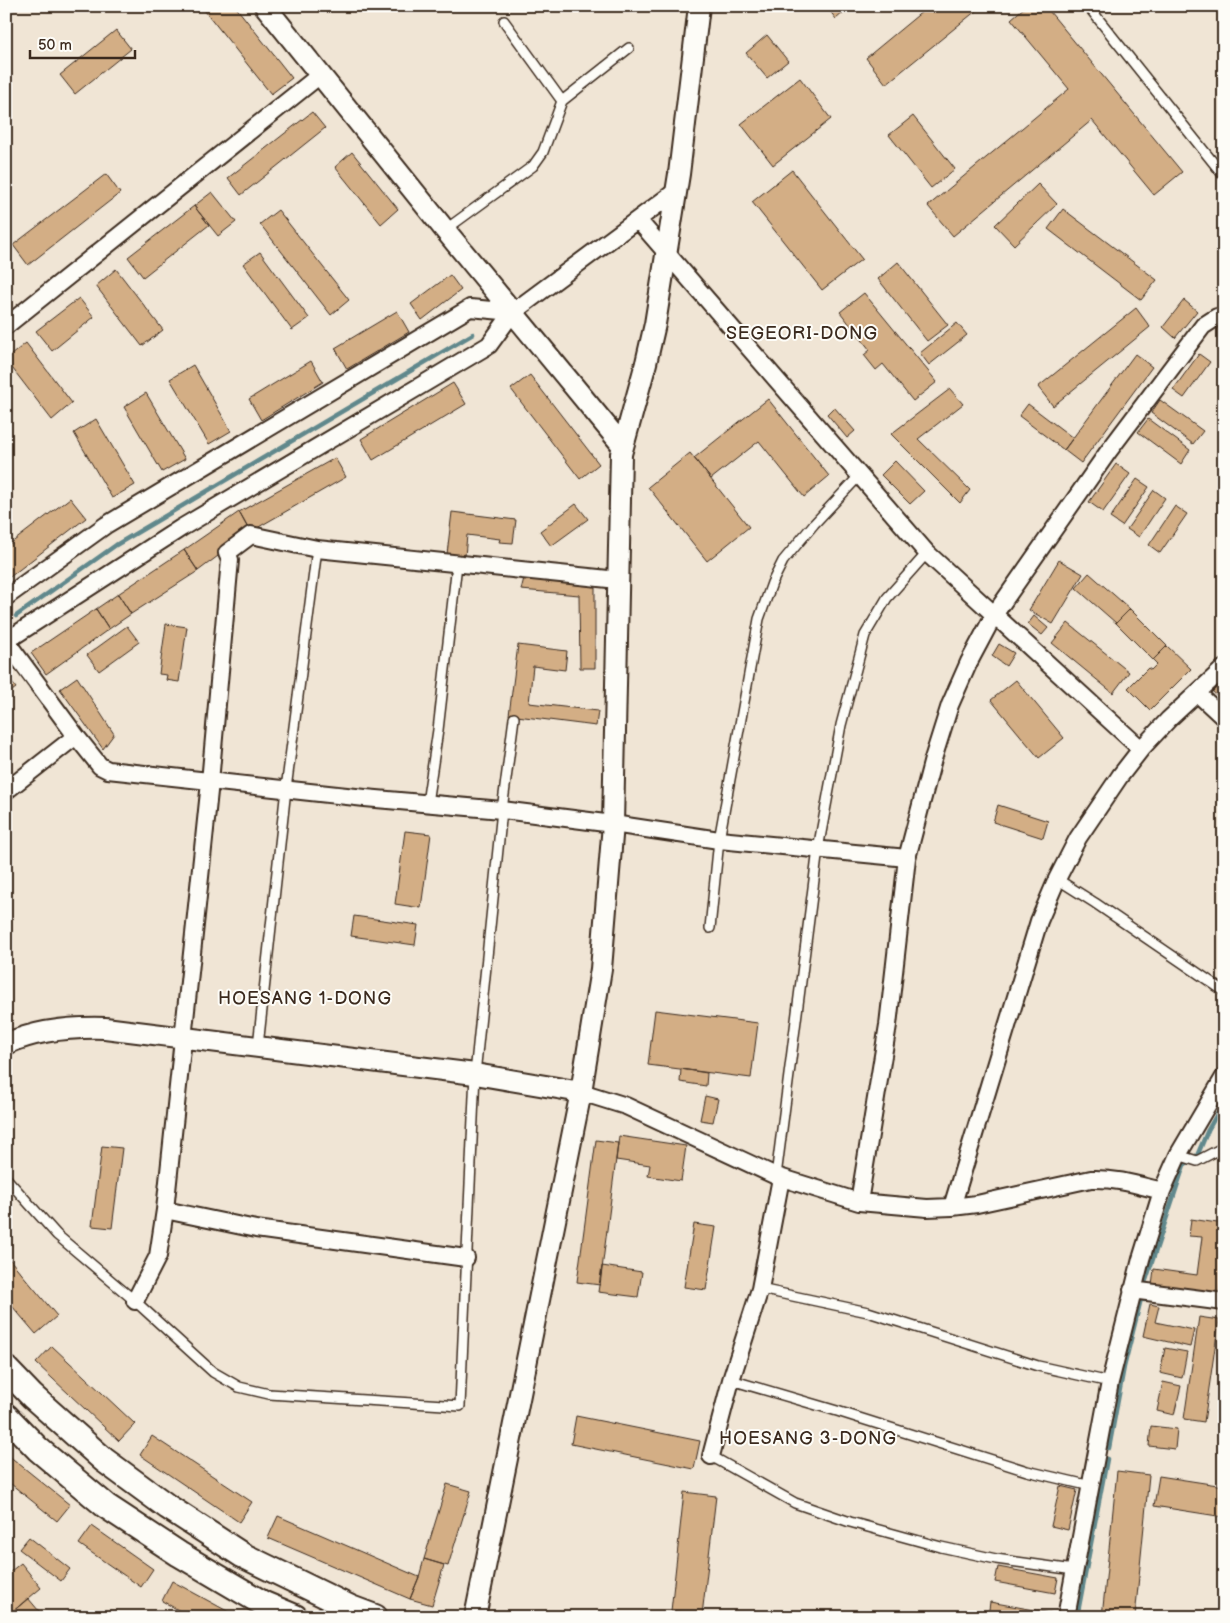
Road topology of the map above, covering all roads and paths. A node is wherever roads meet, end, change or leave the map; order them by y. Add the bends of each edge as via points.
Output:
1 (265, 6) edge
2 (699, 6) edge
3 (1088, 6) edge
4 (504, 21) dead end
5 (629, 48) dead end
6 (320, 75) junction
7 (562, 100) junction
8 (1224, 176) edge
9 (676, 191) junction
10 (638, 220) junction
11 (445, 230) junction
12 (667, 251) junction
13 (513, 312) junction
14 (1224, 317) edge
15 (6, 326) edge
16 (622, 445) junction
17 (859, 476) junction
18 (317, 549) junction
19 (927, 553) junction
20 (457, 564) junction
21 (618, 580) junction
22 (6, 597) edge
23 (994, 615) junction
24 (6, 641) edge
25 (1224, 668) edge
26 (1197, 692) junction
27 (514, 718) dead end
28 (1224, 718) edge
29 (76, 736) junction
30 (1140, 749) junction
31 (210, 782) junction
32 (286, 789) junction
33 (6, 791) edge
34 (427, 803) junction
35 (502, 810) junction
36 (613, 824) junction
37 (720, 840) junction
38 (818, 849) junction
39 (907, 858) junction
40 (1057, 879) junction
41 (710, 928) dead end
42 (1224, 991) edge
43 (184, 1039) junction
44 (6, 1044) edge
45 (258, 1046) junction
46 (475, 1074) junction
47 (1224, 1077) edge
48 (581, 1092) junction
49 (1224, 1147) edge
50 (1178, 1155) junction
51 (779, 1177) junction
52 (6, 1178) edge
53 (1162, 1191) junction
54 (859, 1202) junction
55 (952, 1207) junction
56 (165, 1210) junction
57 (466, 1258) junction
58 (760, 1289) junction
59 (1132, 1290) junction
60 (135, 1301) junction
61 (1224, 1302) edge
62 (6, 1369) edge
63 (731, 1380) junction
64 (1110, 1382) junction
65 (6, 1416) edge
66 (711, 1456) joint
67 (1091, 1486) junction
68 (1074, 1570) junction
69 (295, 1617) edge
70 (375, 1617) edge
71 (475, 1617) edge
72 (1066, 1617) edge

1 - 6 street
2 - 9 street
3 - 8 lane
4 - 7 lane
5 - 7 lane
6 - 11 street
6 - 15 street
7 - 11 lane via 543,152 533,166
9 - 10 street
9 - 12 street
10 - 12 street
10 - 13 street
11 - 13 street
12 - 16 street via 646,363
12 - 17 street
13 - 16 street
13 - 22 street via 470,308 106,525
13 - 24 street via 489,345 181,528
14 - 23 street via 1217,317 1203,326 1108,452
16 - 21 street
17 - 19 street
17 - 37 lane via 783,561 772,583 759,619
18 - 20 street
18 - 31 street via 251,535 227,553 230,560
18 - 32 lane
19 - 23 street
19 - 38 lane via 886,598 865,635 841,725
20 - 21 street
20 - 34 lane
21 - 36 street
23 - 30 street
23 - 39 street via 950,706 932,759
24 - 29 street
25 - 26 street
26 - 28 street
26 - 30 street
27 - 35 lane
29 - 31 street via 100,766 108,770
29 - 33 street
30 - 40 street via 1078,838
31 - 32 street
31 - 43 street
32 - 34 street
32 - 45 lane
34 - 35 street
35 - 36 street
35 - 46 lane
36 - 37 street
36 - 48 street via 601,969
37 - 38 street
37 - 41 lane
38 - 39 street
38 - 51 lane
39 - 54 street via 888,1024
40 - 42 lane
40 - 55 street via 1039,920
43 - 44 street via 84,1028 35,1034
43 - 45 street
43 - 56 street
45 - 46 street
46 - 48 street
46 - 57 lane
47 - 50 street
48 - 51 street via 626,1106
48 - 71 street
49 - 50 lane via 1197,1161
50 - 53 street
51 - 54 street
51 - 58 street
52 - 60 lane via 57,1235
53 - 55 street via 1116,1180 1091,1179
53 - 59 street
54 - 55 street
56 - 57 street via 256,1229
56 - 60 street via 158,1256
57 - 60 lane via 460,1406 269,1394 239,1387 213,1372
58 - 63 street
58 - 64 lane via 868,1312 1038,1366
59 - 61 street
59 - 64 street
62 - 70 main road via 104,1460 168,1507 242,1554
63 - 66 street
63 - 67 lane via 1027,1472
64 - 67 street
65 - 69 main road via 38,1450 106,1506 264,1604
66 - 68 lane via 796,1503 850,1522 996,1559
67 - 68 street
68 - 72 street

